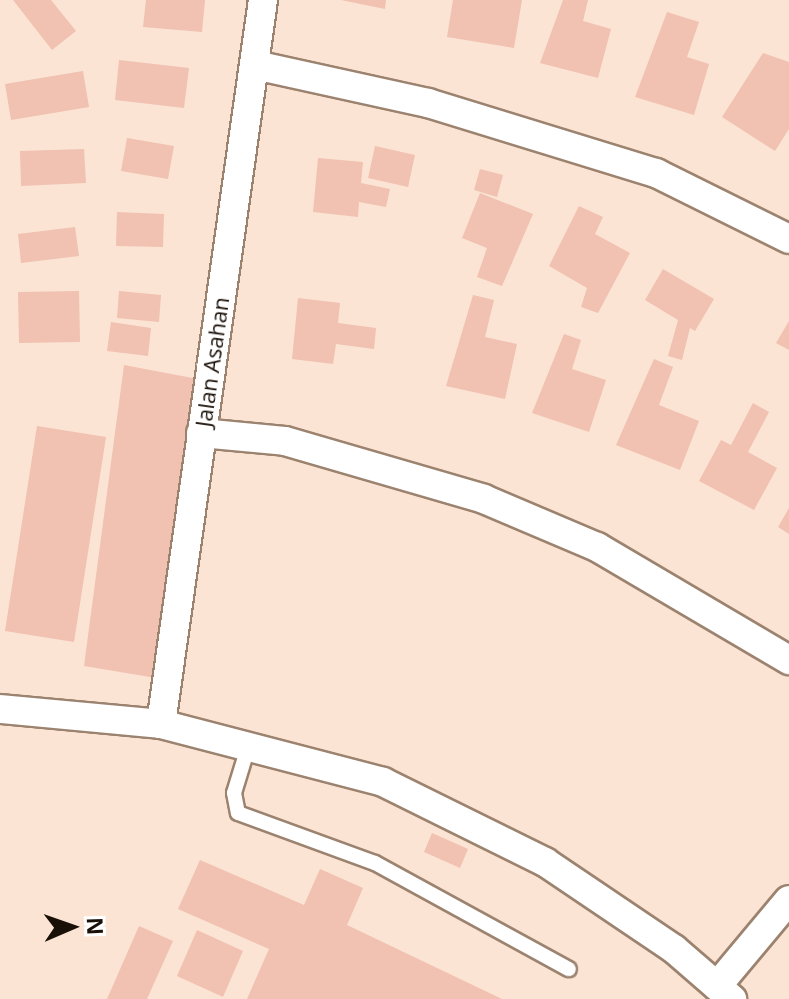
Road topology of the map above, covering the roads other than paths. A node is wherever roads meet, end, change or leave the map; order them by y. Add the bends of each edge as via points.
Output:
1 (263, 0) edge
2 (255, 65) junction
3 (789, 239) edge
4 (201, 433) junction
5 (789, 660) edge
6 (0, 709) edge
7 (161, 724) junction
8 (250, 743) junction
9 (789, 900) edge
10 (569, 969) dead end
11 (725, 992) edge

1 - 2 street, Jalan Asahan
2 - 3 street via 428,103 656,173
2 - 4 street, Jalan Asahan
4 - 5 street via 285,441 484,499 597,547
4 - 7 street, Jalan Asahan
6 - 7 street
7 - 8 street
8 - 10 lane via 234,793 238,813 375,863
8 - 11 street via 383,782 491,829 622,913
9 - 11 street

